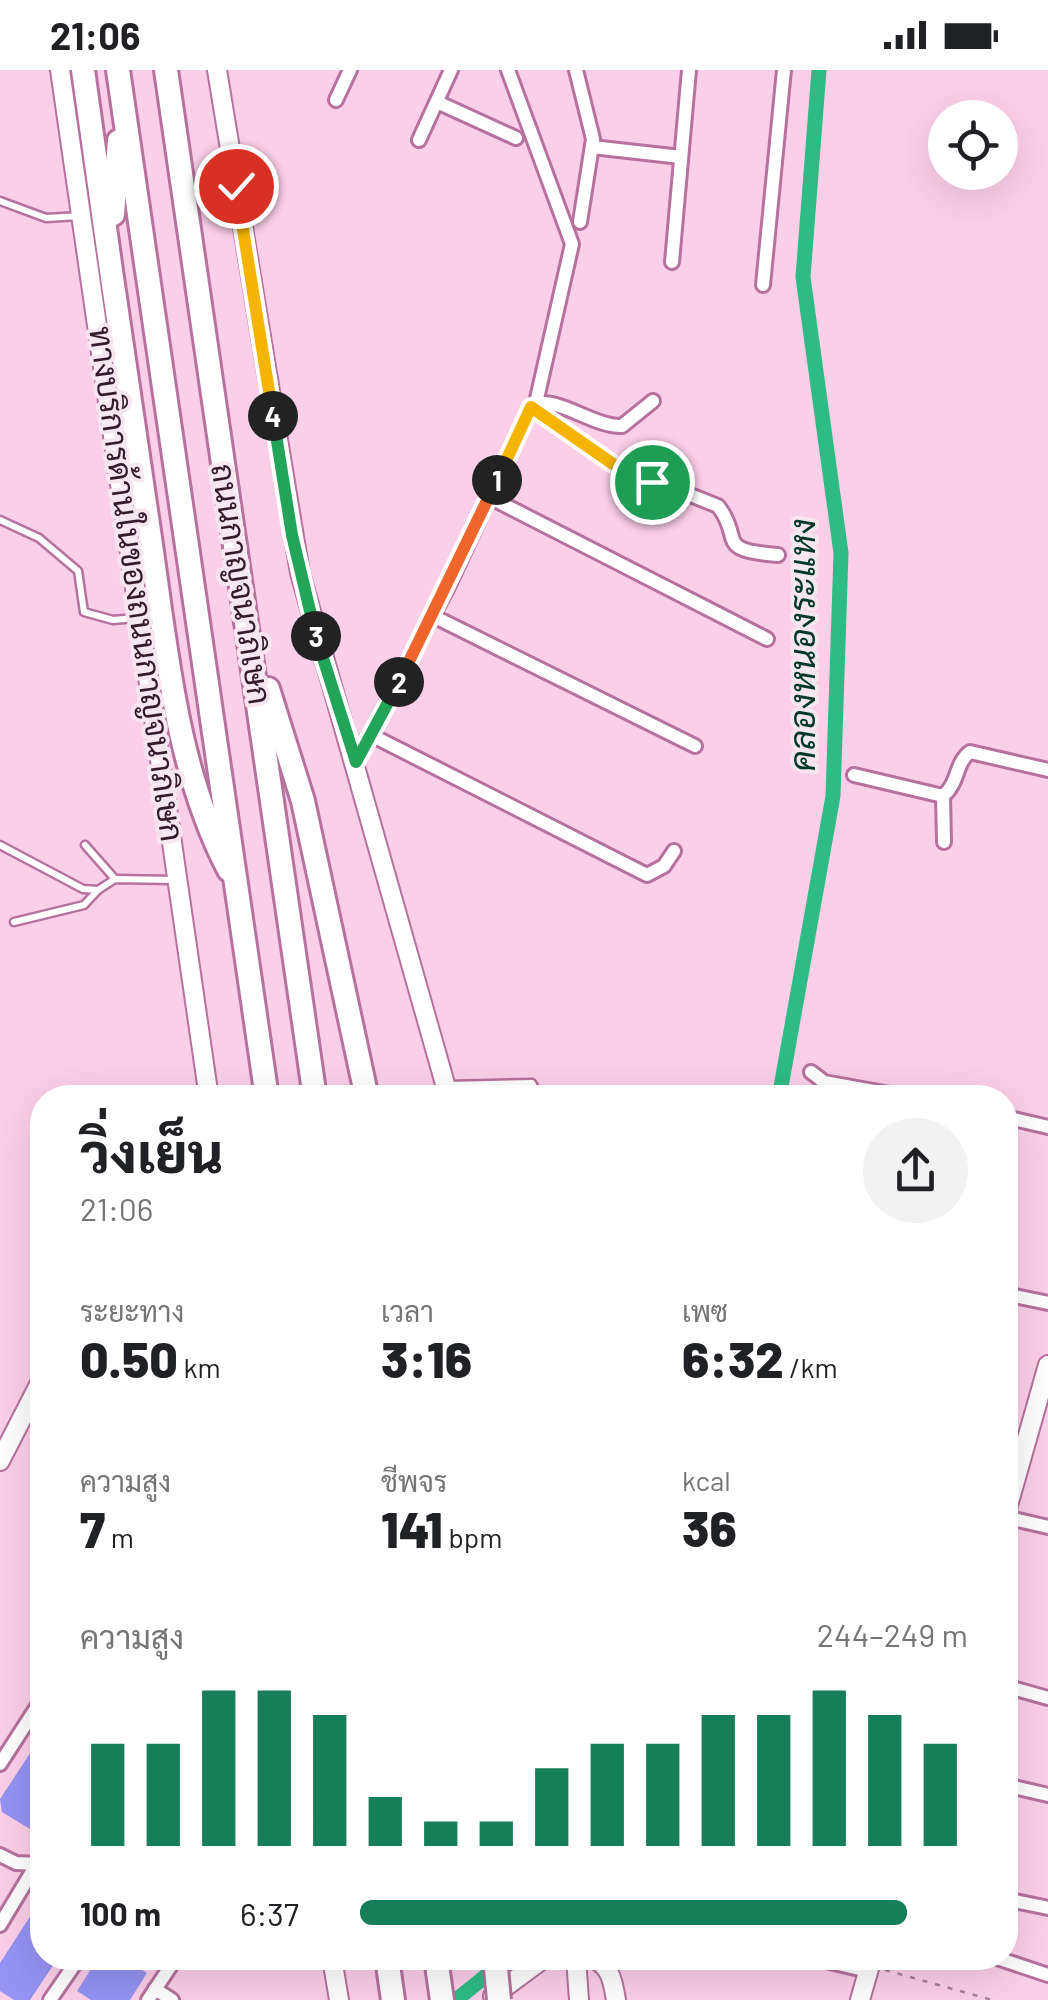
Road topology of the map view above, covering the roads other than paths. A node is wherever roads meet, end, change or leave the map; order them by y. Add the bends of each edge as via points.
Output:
1 (60, 70) edge
2 (83, 70) edge
3 (118, 70) edge
4 (166, 70) edge
5 (217, 70) edge
6 (350, 70) edge
7 (451, 70) edge
8 (508, 70) edge
9 (576, 70) edge
10 (689, 70) edge
11 (784, 70) edge
12 (122, 100) junction
13 (336, 100) dead end
14 (437, 102) junction
15 (516, 138) dead end
16 (418, 140) dead end
17 (592, 148) junction
18 (682, 157) junction
19 (0, 200) edge
20 (84, 216) junction
21 (580, 222) dead end
22 (110, 252) junction
23 (672, 262) dead end
24 (762, 286) dead end
25 (653, 401) dead end
26 (533, 405) junction
27 (489, 497) junction
28 (0, 520) edge
29 (778, 555) dead end
30 (433, 616) junction
31 (140, 618) junction
32 (248, 623) junction
33 (767, 639) dead end
34 (371, 736) junction
35 (695, 746) dead end
36 (356, 762) junction
37 (1048, 770) edge
38 (854, 775) dead end
39 (943, 796) junction
40 (944, 842) dead end
41 (0, 844) edge
42 (85, 846) dead end
43 (674, 851) dead end
44 (115, 879) junction
45 (178, 880) junction
46 (237, 887) junction
47 (98, 890) junction
48 (14, 922) dead end
49 (812, 1072) dead end
50 (206, 1074) junction
51 (200, 1085) edge
52 (207, 1085) edge
53 (265, 1085) edge
54 (312, 1085) edge
55 (364, 1085) edge
56 (445, 1085) edge
57 (840, 1085) edge
58 (1018, 1120) edge
59 (1048, 1127) edge
60 (1018, 1296) edge
61 (1048, 1302) edge
62 (1048, 1365) edge
63 (30, 1402) edge
64 (1018, 1451) edge
65 (0, 1461) edge
66 (1018, 1519) edge
67 (1048, 1527) edge
68 (1018, 1690) edge
69 (1048, 1698) edge
70 (30, 1718) edge
71 (0, 1764) edge
72 (1018, 1788) edge
73 (1048, 1795) edge
74 (0, 1855) edge
75 (30, 1862) edge
76 (30, 1878) edge
77 (1018, 1902) edge
78 (1048, 1908) edge
79 (0, 1924) edge
80 (1018, 1965) edge
81 (71, 1970) edge
82 (165, 1970) edge
83 (334, 1970) edge
84 (389, 1970) edge
85 (438, 1970) edge
86 (496, 1970) edge
87 (529, 1970) edge
88 (580, 1970) edge
89 (607, 1970) edge
90 (868, 1970) edge
91 (1048, 1975) edge
92 (152, 1995) edge
93 (50, 2000) edge
94 (172, 2000) edge
95 (339, 2000) edge
96 (393, 2000) edge
97 (442, 2000) edge
98 (488, 2000) edge
99 (500, 2000) edge
100 (579, 2000) edge
101 (616, 2000) edge
102 (860, 2000) edge

1 - 20 main road, ทางบริการด้านในของถนนกาญจนาภิเษก
2 - 22 highway
3 - 12 highway, ถนนกาญจนาภิเษก
4 - 32 highway, ถนนกาญจนาภิเษก
5 - 36 main road via 292,535
6 - 13 street
7 - 14 street
8 - 26 street via 572,244
9 - 17 street
10 - 18 street
11 - 24 street
12 - 22 highway
12 - 46 highway, ถนนกาญจนาภิเษก
14 - 15 street
14 - 16 street
17 - 18 street
17 - 21 street
18 - 23 street
19 - 20 lane via 46,218
20 - 31 main road, ทางบริการด้านในของถนนกาญจนาภิเษก
22 - 46 highway via 191,778
25 - 26 street via 637,418 608,426 552,404
26 - 27 street
26 - 29 street via 613,464 718,506 728,536 742,550
27 - 30 street
27 - 33 street
28 - 31 lane via 39,538 78,571 84,612
30 - 34 street
30 - 35 street
31 - 45 main road, ทางบริการด้านในของถนนกาญจนาภิเษก
32 - 54 highway, ถนนกาญจนาภิเษก
32 - 55 highway via 303,801
34 - 36 street
34 - 43 street via 647,875
36 - 56 main road
37 - 39 street via 970,752
38 - 39 street
39 - 40 street
41 - 47 lane via 75,887
42 - 44 lane
44 - 45 lane
44 - 47 lane
45 - 50 main road, ทางบริการด้านในของถนนกาญจนาภิเษก
46 - 53 highway, ถนนกาญจนาภิเษก
47 - 48 lane via 84,905
49 - 57 street
50 - 51 main road
50 - 52 main road, ทางบริการด้านในของถนนกาญจนาภิเษก
58 - 59 street
60 - 61 street
62 - 64 main road
63 - 65 main road
66 - 67 street
68 - 69 street
70 - 71 street
72 - 73 street
74 - 75 street
76 - 79 street
77 - 78 street
80 - 91 street
81 - 93 street
82 - 92 street
83 - 95 main road
84 - 96 highway
85 - 97 highway
86 - 99 highway, bridge
87 - 98 main road
88 - 100 main road
89 - 101 main road
90 - 102 main road
92 - 94 street

